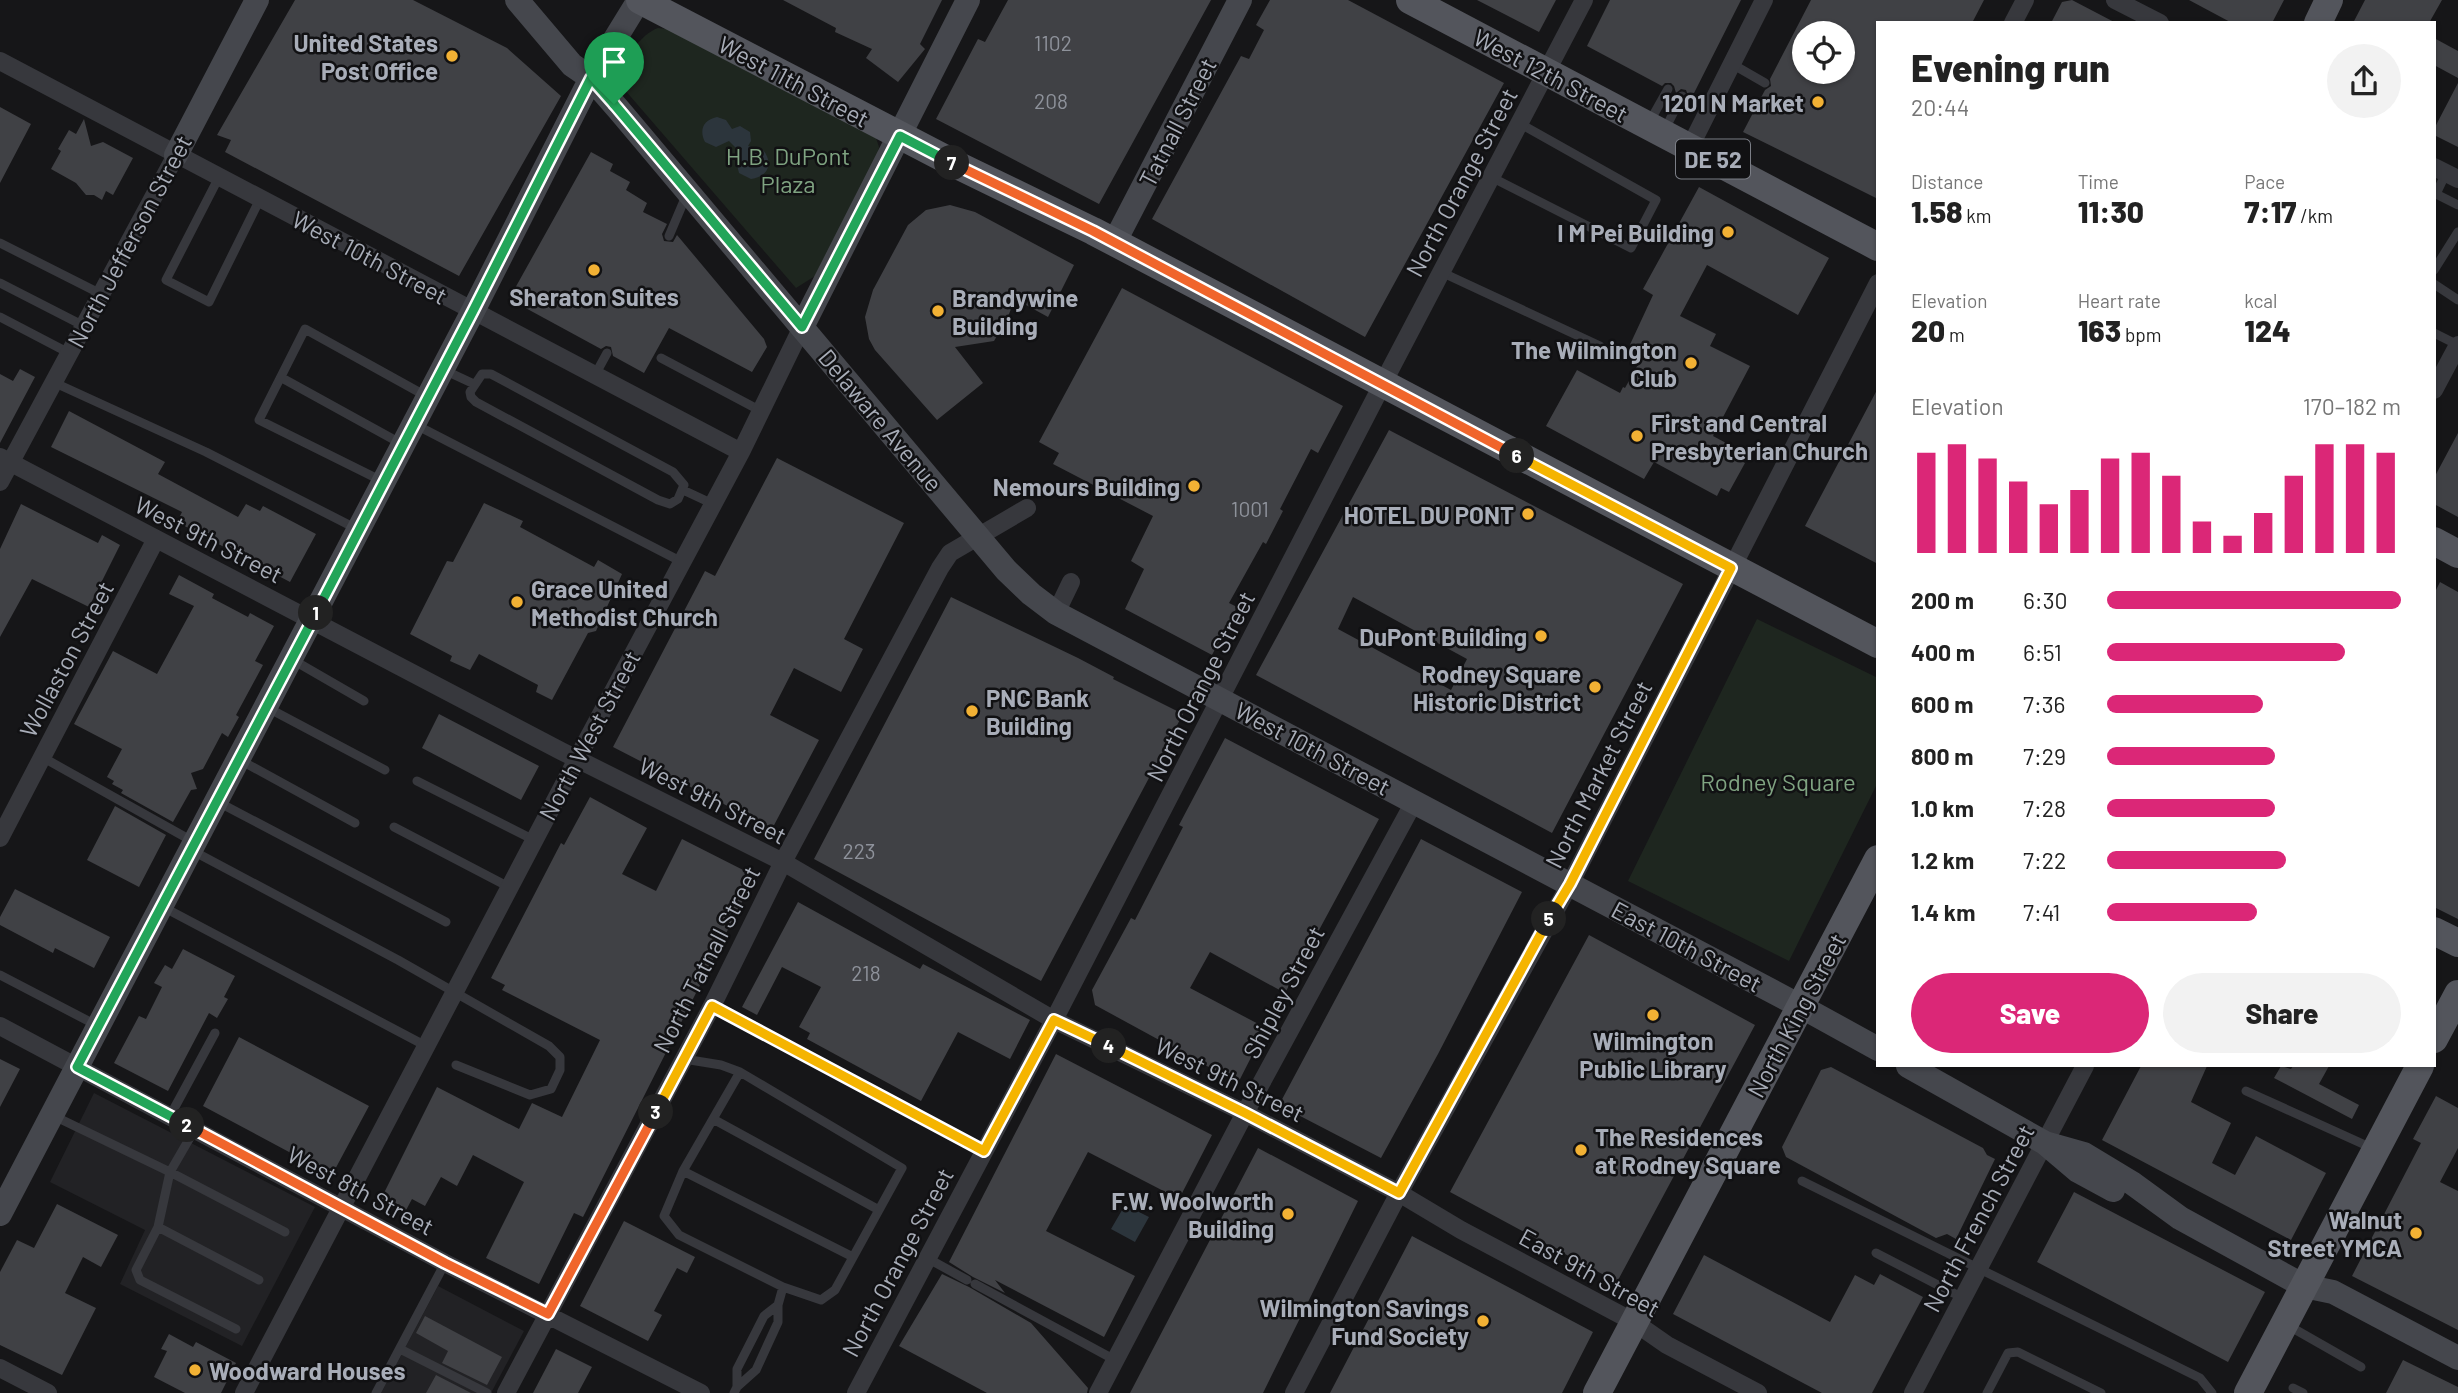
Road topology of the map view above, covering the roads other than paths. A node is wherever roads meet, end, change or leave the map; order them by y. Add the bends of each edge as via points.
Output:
1 (257, 0) edge
2 (517, 0) edge
3 (639, 0) edge
4 (968, 0) edge
5 (1240, 0) edge
6 (1410, 0) edge
7 (1584, 0) edge
8 (1764, 0) edge
9 (2025, 0) edge
10 (2115, 0) edge
11 (1446, 8) edge
12 (2014, 21) edge
13 (2156, 21) edge
14 (0, 61) edge
15 (1732, 64) junction
16 (1546, 72) junction
17 (591, 78) junction
18 (1765, 83) dead end
19 (1668, 89) dead end
20 (1682, 96) dead end
21 (1519, 123) junction
22 (1655, 130) junction
23 (900, 136) junction
24 (1690, 147) junction
25 (176, 155) junction
26 (2446, 173) edge
27 (219, 177) junction
28 (1491, 177) junction
29 (688, 191) junction
30 (260, 199) junction
31 (2458, 205) edge
32 (2458, 232) edge
33 (669, 236) dead end
34 (0, 243) edge
35 (1114, 243) junction
36 (1876, 246) edge
37 (2436, 267) edge
38 (1441, 272) junction
39 (0, 282) edge
40 (2436, 285) edge
41 (1876, 287) edge
42 (101, 294) junction
43 (2458, 300) edge
44 (473, 311) junction
45 (0, 317) edge
46 (84, 326) junction
47 (802, 327) junction
48 (2436, 334) edge
49 (2458, 345) edge
50 (1601, 346) dead end
51 (69, 353) junction
52 (607, 353) dead end
53 (661, 358) dead end
54 (443, 370) junction
55 (595, 375) junction
56 (282, 379) junction
57 (53, 382) junction
58 (474, 384) junction
59 (1382, 385) junction
60 (2436, 386) edge
61 (428, 398) junction
62 (761, 411) junction
63 (409, 434) junction
64 (741, 452) junction
65 (5, 460) edge
66 (0, 482) edge
67 (384, 482) junction
68 (683, 489) junction
69 (713, 504) junction
70 (1027, 508) dead end
71 (359, 530) junction
72 (979, 536) junction
73 (156, 539) junction
74 (2436, 542) edge
75 (2458, 554) edge
76 (682, 562) junction
77 (1731, 568) junction
78 (1071, 582) dead end
79 (1056, 612) junction
80 (312, 620) junction
81 (1876, 643) edge
82 (291, 659) junction
83 (1221, 700) junction
84 (364, 701) dead end
85 (266, 707) junction
86 (42, 757) junction
87 (577, 758) junction
88 (239, 759) junction
89 (385, 770) dead end
90 (417, 781) dead end
91 (217, 801) junction
92 (1414, 802) junction
93 (355, 822) dead end
94 (394, 827) dead end
95 (0, 838) edge
96 (534, 840) junction
97 (193, 846) junction
98 (783, 862) junction
99 (1876, 863) edge
100 (1570, 884) junction
101 (509, 887) junction
102 (162, 906) junction
103 (446, 922) dead end
104 (2436, 932) edge
105 (2458, 943) edge
106 (0, 975) edge
107 (455, 992) junction
108 (2458, 994) edge
109 (712, 1006) junction
110 (1800, 1006) junction
111 (1054, 1020) junction
112 (0, 1026) edge
113 (99, 1027) junction
114 (215, 1032) dead end
115 (2436, 1035) edge
116 (426, 1046) junction
117 (1876, 1048) edge
118 (684, 1059) junction
119 (456, 1065) dead end
120 (77, 1067) junction
121 (1910, 1067) edge
122 (2084, 1067) edge
123 (2419, 1067) edge
124 (740, 1072) junction
125 (2246, 1091) dead end
126 (1245, 1113) junction
127 (52, 1115) junction
128 (170, 1116) junction
129 (713, 1119) junction
130 (195, 1129) junction
131 (2045, 1143) junction
132 (2376, 1150) junction
133 (984, 1151) junction
134 (683, 1171) junction
135 (170, 1172) junction
136 (1802, 1181) dead end
137 (1399, 1193) junction
138 (342, 1207) junction
139 (879, 1210) junction
140 (0, 1214) edge
141 (158, 1227) junction
142 (285, 1232) dead end
143 (1876, 1253) dead end
144 (853, 1257) junction
145 (927, 1258) junction
146 (445, 1263) junction
147 (1980, 1268) junction
148 (259, 1280) dead end
149 (2304, 1286) junction
150 (783, 1287) junction
151 (1964, 1298) junction
152 (778, 1306) junction
153 (548, 1314) junction
154 (1634, 1322) junction
155 (2284, 1324) junction
156 (236, 1329) dead end
157 (400, 1349) junction
158 (2458, 1358) edge
159 (1115, 1360) junction
160 (2361, 1367) dead end
161 (0, 1368) edge
162 (2293, 1388) dead end
163 (736, 1390) edge
164 (48, 1393) edge
165 (244, 1393) edge
166 (376, 1393) edge
167 (487, 1393) edge
168 (506, 1393) edge
169 (701, 1393) edge
170 (856, 1393) edge
171 (1098, 1393) edge
172 (1294, 1393) edge
173 (1597, 1393) edge
174 (1758, 1393) edge
175 (1913, 1393) edge
176 (1987, 1393) edge
177 (2101, 1393) edge
178 (2212, 1393) edge
179 (2248, 1393) edge
180 (2303, 1393) edge

1 - 25 main road, North Jefferson Street
2 - 17 main road, Delaware Avenue via 572,65
3 - 17 main road
3 - 23 main road, West 11th Street
4 - 23 main road, North West Street
5 - 35 main road, Tatnall Street
6 - 11 main road, West 12th Street / DE 52
7 - 16 street, North Orange Street
8 - 15 street
9 - 12 street
10 - 13 street
11 - 16 main road, West 12th Street / DE 52
14 - 25 street, West 10th Street
15 - 18 lane
15 - 24 street
16 - 21 street, North Orange Street
16 - 22 main road, West 12th Street / DE 52
17 - 29 main road, Delaware Avenue
17 - 44 main road
19 - 22 lane
20 - 22 lane
21 - 28 street, North Orange Street
21 - 28 lane via 1656,200 1630,248
22 - 24 main road, West 12th Street / DE 52
23 - 35 main road, West 11th Street
23 - 47 main road, North West Street
24 - 36 main road, West 12th Street / DE 52
25 - 27 street, West 10th Street
25 - 42 street, North Jefferson Street
26 - 31 lane via 2436,194
27 - 30 street, West 10th Street
27 - 30 lane via 166,280 209,302
28 - 38 street, North Orange Street
29 - 33 lane
29 - 47 main road, Delaware Avenue
30 - 44 street, West 10th Street
32 - 37 lane
34 - 42 lane
35 - 59 main road, West 11th Street
38 - 50 lane
38 - 59 street, North Orange Street
39 - 46 lane
40 - 43 lane
41 - 77 street, North Market Street
42 - 46 street, North Jefferson Street
44 - 54 main road
44 - 55 street, West 10th Street
45 - 51 lane
46 - 51 street, North Jefferson Street
47 - 62 street, North West Street
47 - 72 main road, Delaware Avenue
48 - 49 lane
49 - 60 street
51 - 57 street, North Jefferson Street
52 - 55 lane
53 - 62 lane
54 - 58 lane
54 - 61 main road
55 - 64 street, West 10th Street
56 - 61 lane via 305,329
56 - 63 lane
56 - 67 lane via 259,420
57 - 65 street, North Jefferson Street
57 - 71 lane via 206,452
58 - 68 lane via 482,374 491,374 673,472 682,480
58 - 68 lane via 470,392 476,402 648,495 670,504
59 - 77 main road, West 11th Street
59 - 83 street, North Orange Street
61 - 63 main road
62 - 64 street, North West Street
63 - 67 main road
63 - 76 lane
64 - 69 street, North West Street
65 - 66 street, North Jefferson Street
65 - 73 street, West 9th Street
67 - 71 main road
68 - 69 lane
69 - 76 street, North West Street
70 - 72 street, North Tatnall Street
71 - 80 main road
72 - 79 main road, Delaware Avenue via 1006,570
72 - 98 street, North Tatnall Street via 950,553 940,568
73 - 80 street, West 9th Street
73 - 86 street, Wollaston Street
74 - 75 main road
76 - 87 street, North West Street
77 - 81 main road, West 11th Street
77 - 100 street, North Market Street
78 - 79 street
79 - 83 main road, West 10th Street
80 - 82 main road
80 - 87 street, West 9th Street
82 - 84 lane
82 - 85 main road
83 - 92 main road, West 10th Street
83 - 111 street, North Orange Street
85 - 88 main road
85 - 89 lane
86 - 95 street, Wollaston Street
86 - 97 lane
87 - 96 street, North West Street
87 - 98 street, West 9th Street
88 - 91 main road
88 - 93 lane
90 - 96 lane
91 - 97 main road
91 - 103 lane
92 - 100 main road, West 10th Street
92 - 126 street, Shipley Street
94 - 101 lane
96 - 101 street, North West Street
97 - 102 main road
97 - 107 lane
98 - 109 street, North Tatnall Street
98 - 111 street, West 9th Street
99 - 110 main road, North King Street
100 - 110 main road, East 10th Street
100 - 137 street, North Market Street
101 - 107 street, North West Street
102 - 113 main road
102 - 116 lane
104 - 105 main road
106 - 113 lane
107 - 116 street, North West Street
107 - 119 lane via 549,1046 560,1057 560,1070 551,1089 530,1095
108 - 115 main road
109 - 118 street, North Tatnall Street
109 - 133 lane
110 - 117 main road, East 10th Street
110 - 154 main road, North King Street
111 - 126 street, West 9th Street
111 - 133 street, North Orange Street
112 - 120 street, West 8th Street
113 - 120 main road
114 - 128 lane
116 - 138 street, North West Street
118 - 124 lane
118 - 153 street, North Tatnall Street
120 - 127 main road
120 - 128 street, West 8th Street
121 - 131 main road
122 - 131 street, North French Street
123 - 132 main road
124 - 129 lane
124 - 139 lane via 902,1168
125 - 132 lane
126 - 137 street, West 9th Street
126 - 159 street, Shipley Street
127 - 135 lane
127 - 140 main road
128 - 130 street, West 8th Street
129 - 134 lane
129 - 139 lane
130 - 135 lane
130 - 138 street, West 8th Street
131 - 147 street, North French Street
131 - 149 main road via 2084,1154 2180,1218
132 - 149 main road
133 - 145 street, North Orange Street
134 - 144 lane
134 - 150 lane via 664,1216 679,1235
135 - 141 lane
135 - 142 lane
136 - 147 lane
137 - 154 street, East 9th Street
137 - 172 street, North Market Street
138 - 146 street, West 8th Street
138 - 165 street, North West Street
139 - 144 lane
141 - 148 lane
141 - 156 lane via 136,1270 140,1280
143 - 151 lane
144 - 150 lane via 835,1290 821,1300
145 - 159 lane
145 - 170 street, North Orange Street
146 - 153 street, West 8th Street
146 - 157 lane
147 - 151 street, North French Street
147 - 178 lane via 2200,1378
149 - 155 main road
149 - 158 main road via 2333,1292
150 - 152 lane
151 - 175 street, North French Street
152 - 163 lane via 778,1322 756,1370
152 - 163 lane via 764,1316 743,1356
153 - 168 street, North Tatnall Street
153 - 169 street, West 8th Street
154 - 173 main road, North King Street
154 - 174 street, East 9th Street via 1667,1345
155 - 160 lane
155 - 179 main road
157 - 166 lane
157 - 167 lane
159 - 171 street, Shipley Street
161 - 164 street
162 - 180 lane
176 - 177 lane via 2008,1353 2018,1352

